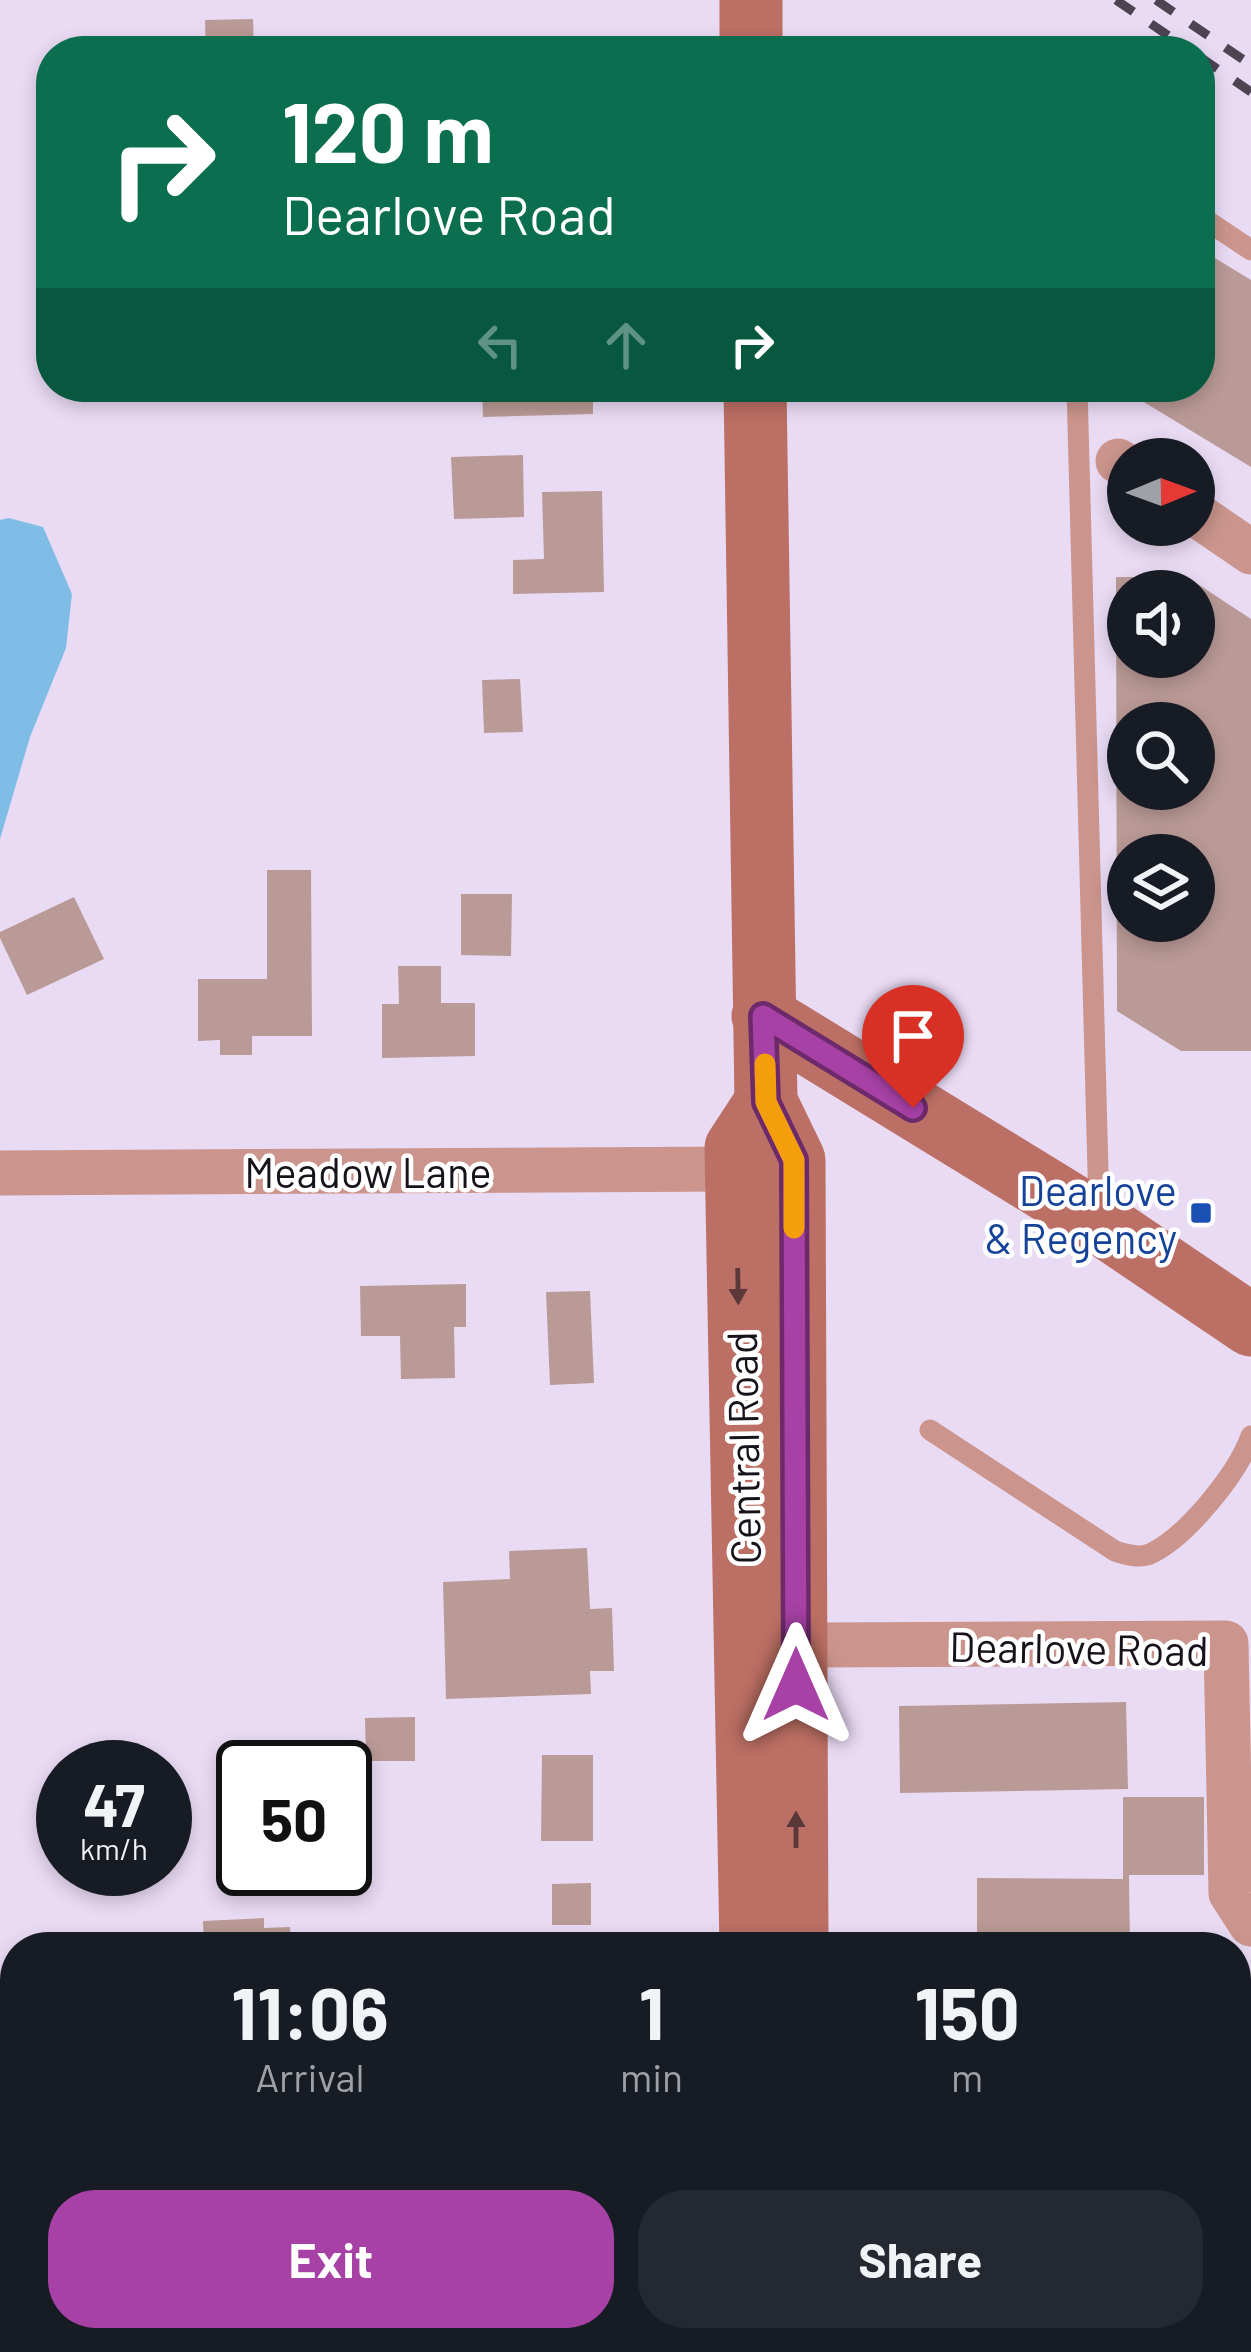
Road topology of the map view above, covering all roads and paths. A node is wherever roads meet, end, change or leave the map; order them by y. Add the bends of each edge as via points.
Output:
1 (751, 0) edge
2 (752, 36) edge
3 (1215, 226) edge
4 (1251, 250) edge
5 (755, 402) edge
6 (1077, 402) edge
7 (1215, 527) edge
8 (1251, 552) edge
9 (763, 1016) junction
10 (766, 1102) junction
11 (736, 1169) junction
12 (0, 1174) edge
13 (1100, 1222) junction
14 (1251, 1325) edge
15 (930, 1430) dead end
16 (1251, 1436) edge
17 (796, 1642) junction
18 (1251, 1924) edge
19 (751, 1932) edge
20 (797, 1932) edge

1 - 2 main road
3 - 4 lane
5 - 9 main road, Central Road
6 - 13 lane
7 - 8 street
9 - 10 main road, Central Road
9 - 13 main road
10 - 11 main road, Central Road via 736,1148
10 - 17 main road, Central Road via 794,1160
11 - 12 street, Meadow Lane
11 -> 19 main road, Central Road
13 - 14 main road
15 - 16 lane via 1115,1551 1140,1556 1203,1513
17 - 18 street, Dearlove Road via 1226,1643 1231,1893
20 -> 17 main road, Central Road

